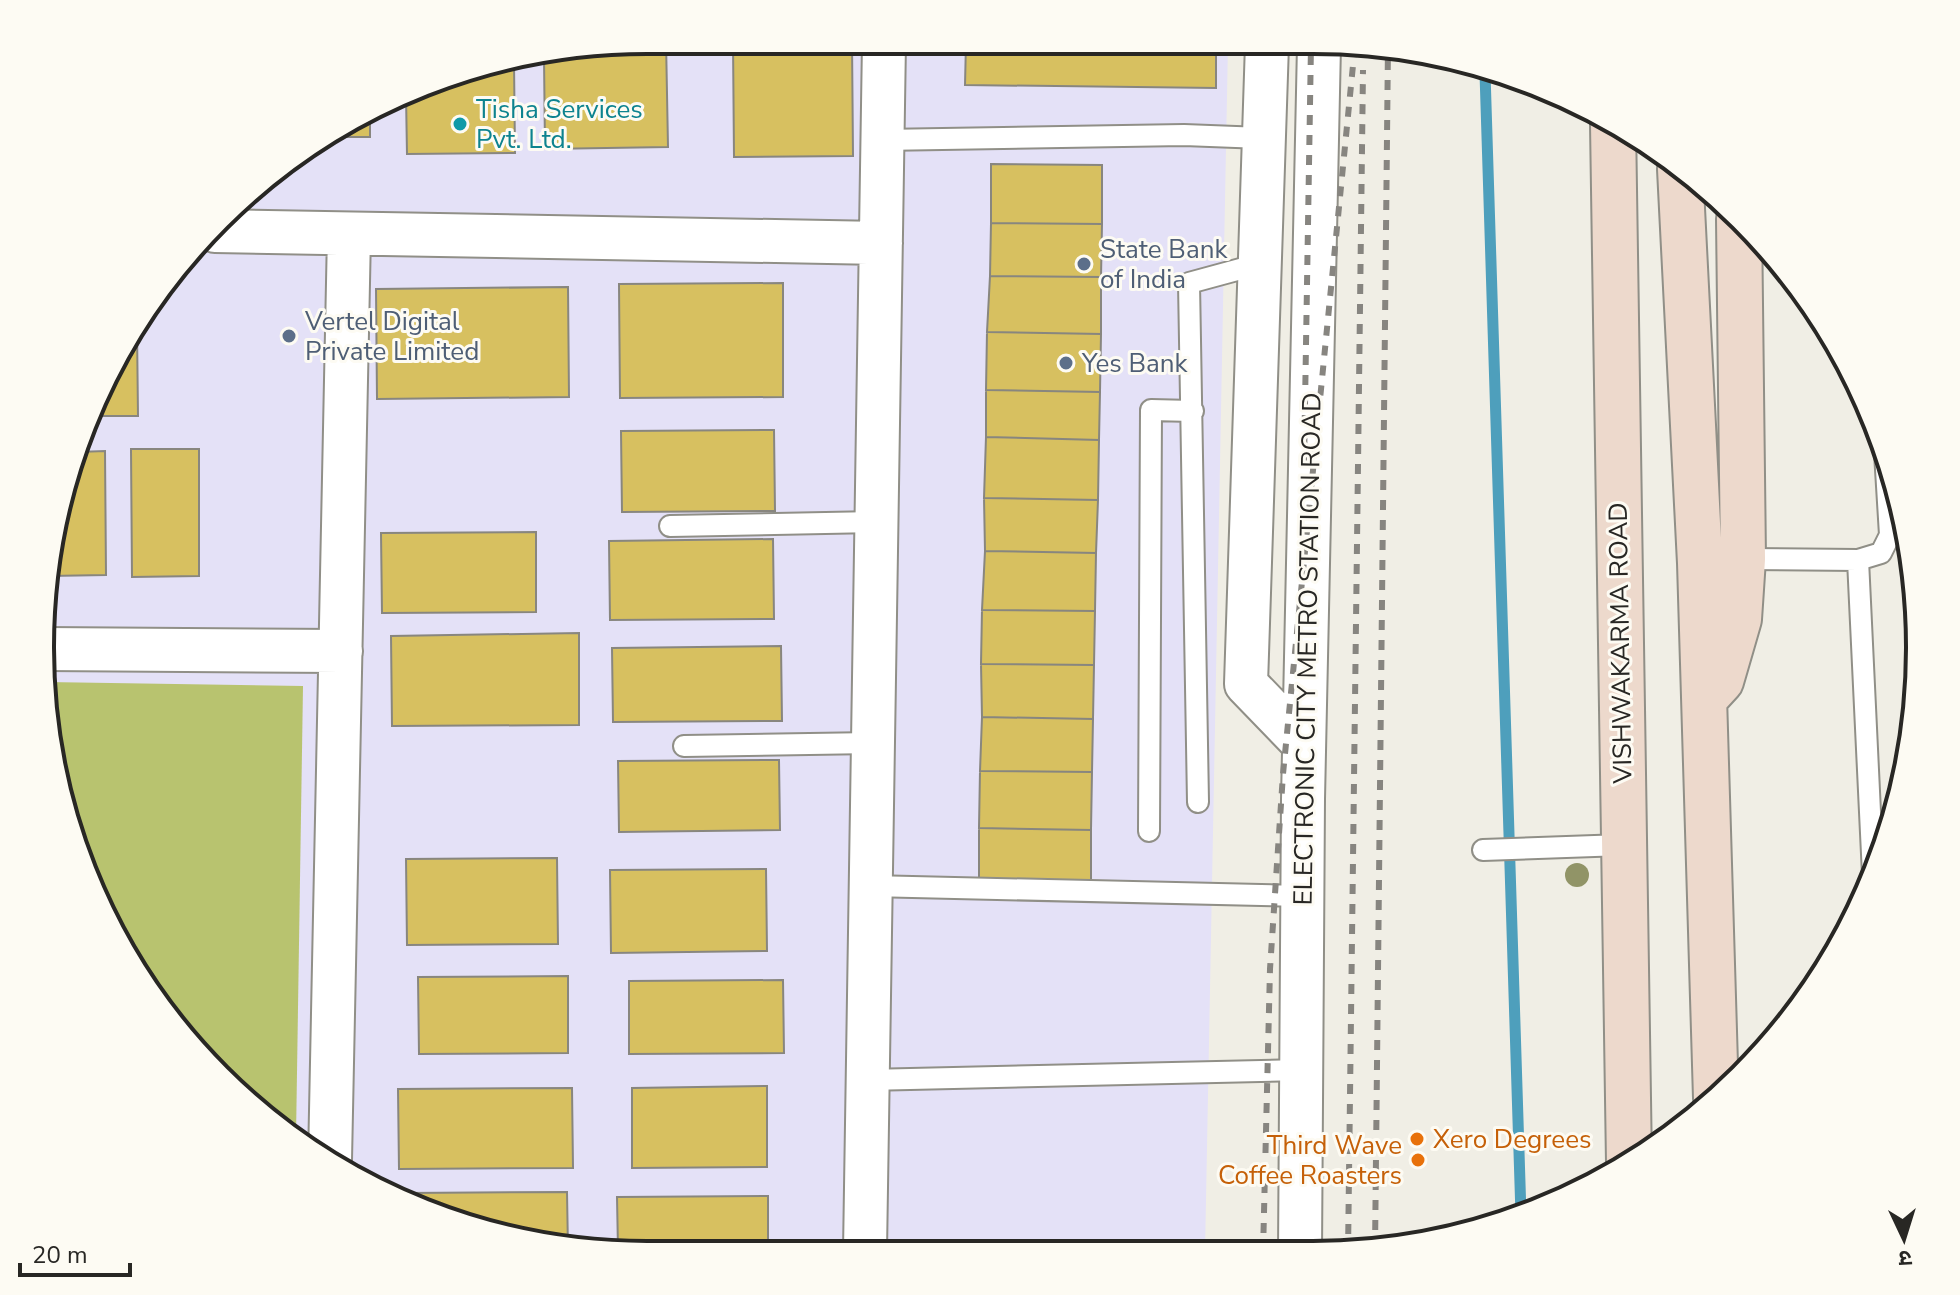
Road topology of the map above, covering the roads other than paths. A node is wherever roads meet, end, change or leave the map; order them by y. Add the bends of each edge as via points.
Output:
1 (884, 54) edge
2 (1266, 54) edge
3 (1319, 54) edge
4 (1262, 138) junction
5 (882, 140) junction
6 (1621, 151) edge
7 (1681, 182) edge
8 (225, 231) edge
9 (349, 234) junction
10 (1739, 235) edge
11 (881, 243) junction
12 (1259, 264) junction
13 (1193, 411) junction
14 (1888, 503) edge
15 (876, 522) junction
16 (670, 526) dead end
17 (1743, 559) junction
18 (1858, 560) junction
19 (54, 649) edge
20 (341, 651) junction
21 (1704, 700) junction
22 (873, 743) junction
23 (1304, 744) junction
24 (684, 746) dead end
25 (1198, 802) dead end
26 (1149, 831) dead end
27 (1623, 845) junction
28 (1872, 847) edge
29 (1483, 850) dead end
30 (870, 886) junction
31 (1303, 896) junction
32 (1303, 1070) junction
33 (867, 1080) junction
34 (1716, 1083) edge
35 (330, 1148) edge
36 (1629, 1149) edge
37 (865, 1241) edge
38 (1300, 1241) edge

1 - 5 street
2 - 4 street
3 - 23 street, ELECTRONIC CITY METRO STATION ROAD
4 - 5 lane
4 - 12 street
5 - 11 street
6 - 27 main road, VISHWAKARMA ROAD
7 - 21 main road
8 - 9 street
9 - 11 street
9 - 20 street
10 - 17 main road
11 - 15 street
12 - 13 lane via 1189,283
12 - 23 street via 1246,684
13 - 25 lane
13 - 26 lane via 1151,410
14 - 18 lane via 1890,535 1881,553
15 - 16 lane
15 - 22 street
17 - 18 lane
17 - 21 main road via 1739,619 1721,681
18 - 28 lane
19 - 20 street
20 - 35 street
21 - 34 main road
22 - 24 lane
22 - 30 street
23 - 31 street, ELECTRONIC CITY METRO STATION ROAD
27 - 29 lane
27 - 36 main road, VISHWAKARMA ROAD
30 - 31 lane
30 - 33 street
31 - 32 street, ELECTRONIC CITY METRO STATION ROAD
32 - 33 lane
32 - 38 street, ELECTRONIC CITY METRO STATION ROAD
33 - 37 street

